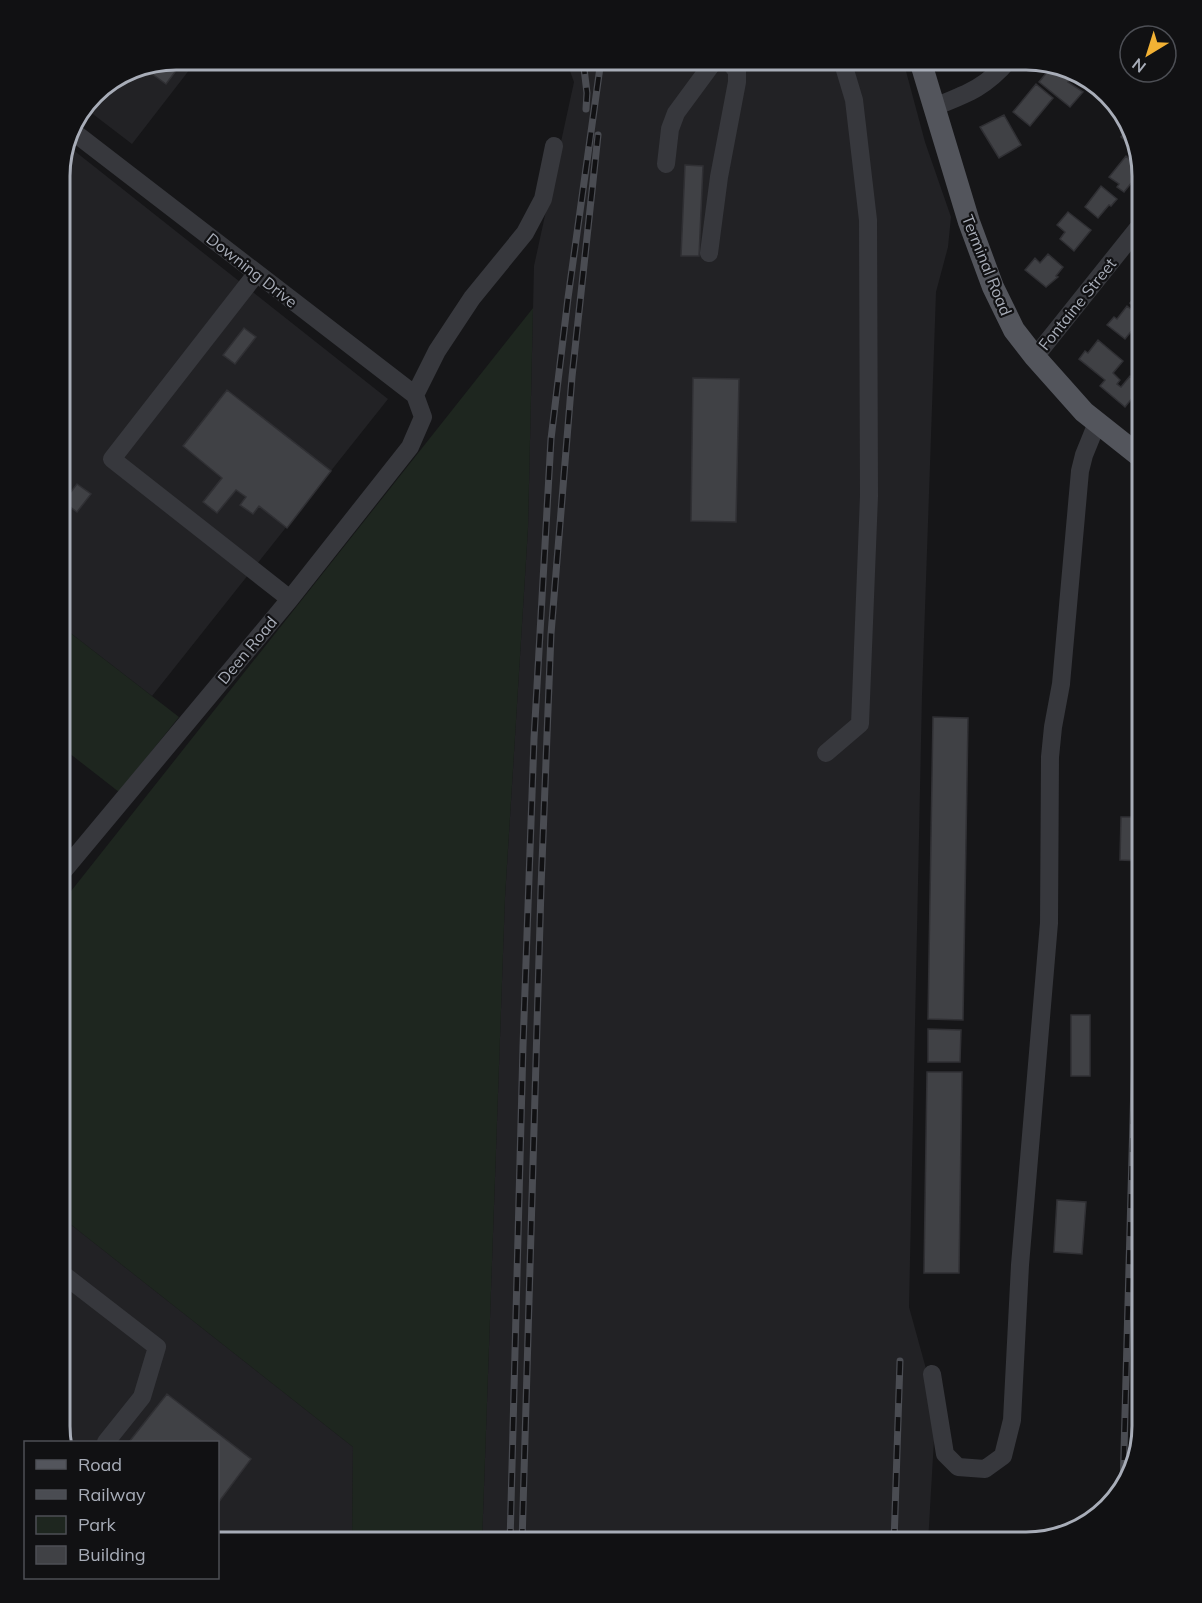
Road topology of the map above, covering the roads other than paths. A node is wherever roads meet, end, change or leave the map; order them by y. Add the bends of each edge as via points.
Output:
1 (707, 71) edge
2 (737, 71) edge
3 (845, 71) edge
4 (923, 71) edge
5 (1000, 71) edge
6 (934, 107) junction
7 (79, 136) edge
8 (554, 146) dead end
9 (666, 164) dead end
10 (1132, 236) edge
11 (709, 253) dead end
12 (256, 274) junction
13 (1035, 357) junction
14 (415, 395) junction
15 (1097, 423) junction
16 (1132, 450) edge
17 (290, 599) junction
18 (826, 753) dead end
19 (70, 858) edge
20 (70, 1280) edge
21 (932, 1374) dead end
22 (107, 1441) edge

1 - 9 street via 676,113
2 - 11 street
3 - 18 street via 854,100 868,220 869,496 860,724
4 - 6 main road, Terminal Road
5 - 6 street via 976,90
6 - 13 main road, Terminal Road via 993,287 1014,330
7 - 12 street, Downing Drive
8 - 14 street via 543,199 525,232 472,298 437,351
10 - 13 street, Fontaine Street
12 - 14 street, Downing Drive
12 - 17 street via 112,459
13 - 15 main road, Terminal Road
14 - 17 street, Deen Road via 423,417 410,447
15 - 16 main road, Terminal Road
15 - 21 street via 1080,471 1061,684 1050,757 1049,923 1020,1265 1012,1420 1003,1456 985,1469 958,1467 945,1454
17 - 19 street, Deen Road
20 - 22 street via 157,1347 142,1396

